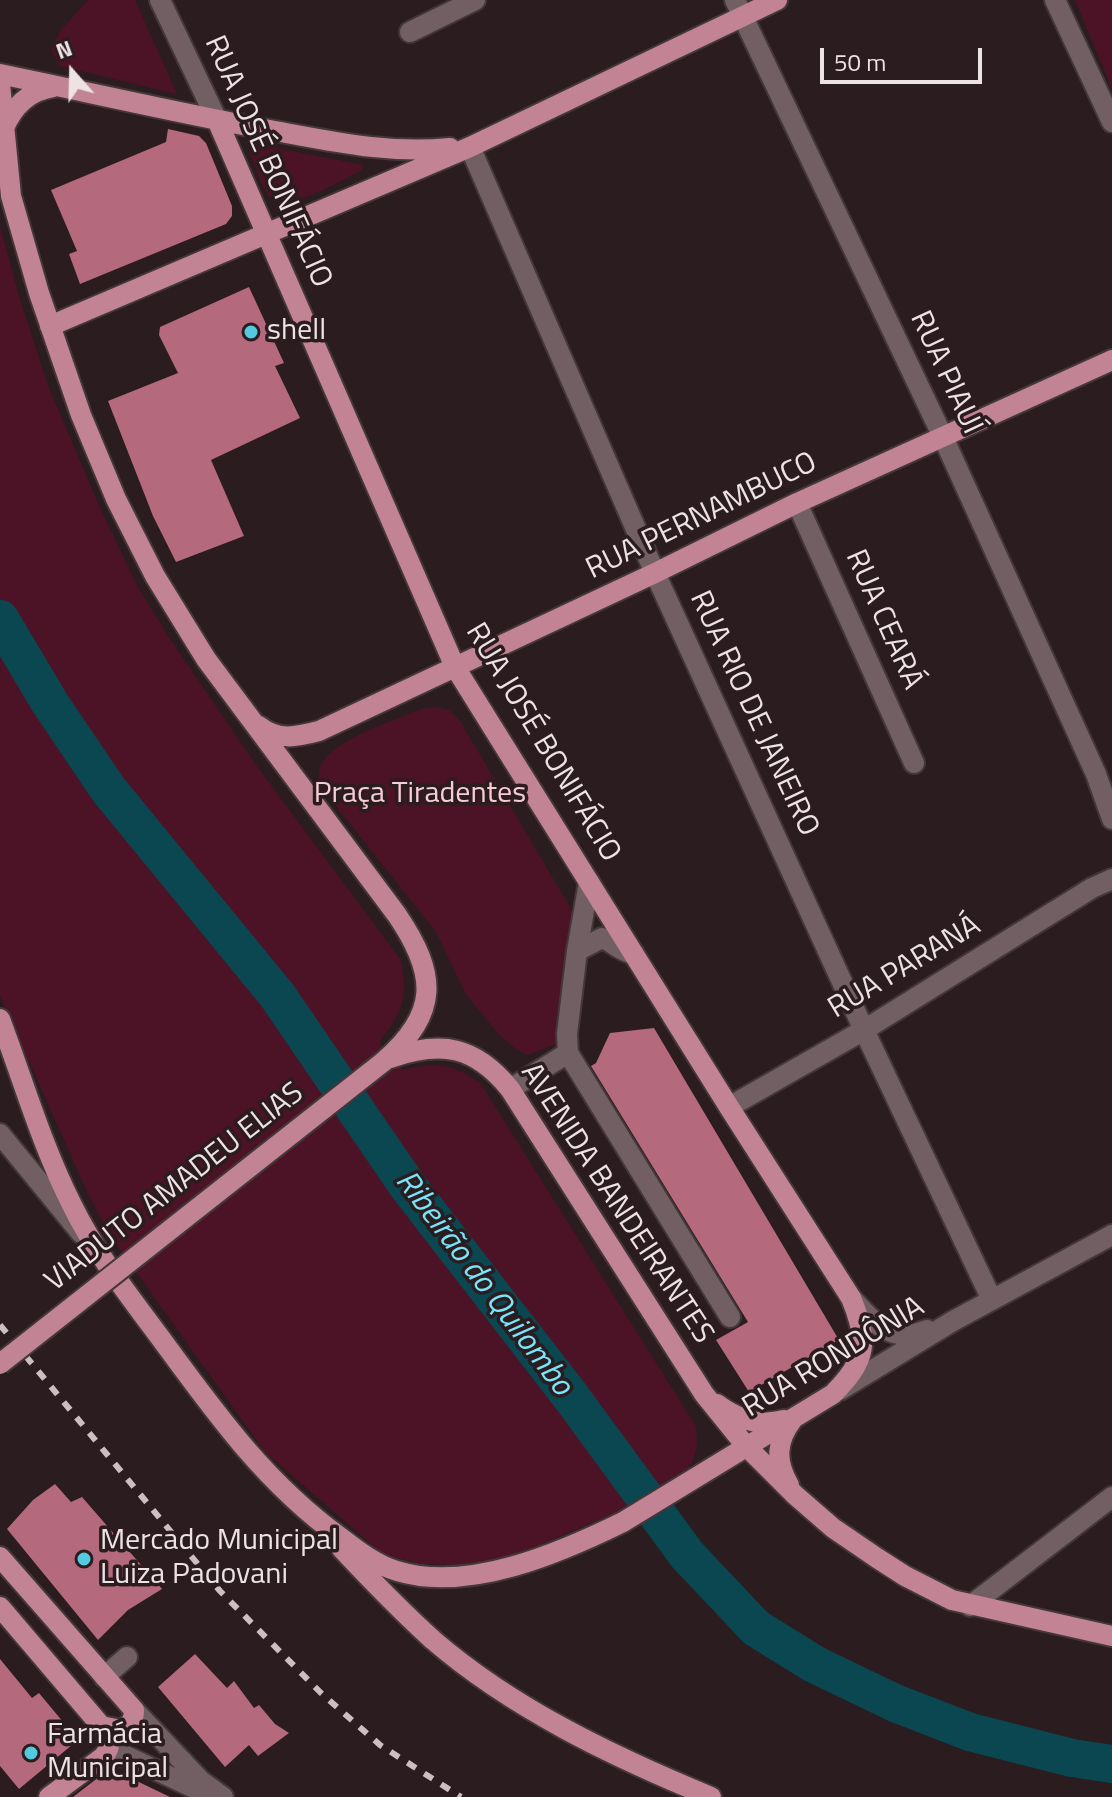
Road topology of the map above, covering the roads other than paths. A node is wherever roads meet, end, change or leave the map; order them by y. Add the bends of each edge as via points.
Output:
1 (160, 0) edge
2 (475, 0) edge
3 (777, 0) edge
4 (1055, 0) edge
5 (739, 8) edge
6 (410, 32) dead end
7 (0, 74) edge
8 (0, 84) edge
9 (57, 86) junction
10 (217, 120) junction
11 (1112, 122) edge
12 (4, 128) junction
13 (470, 147) junction
14 (266, 234) junction
15 (50, 326) junction
16 (1112, 360) edge
17 (943, 437) junction
18 (797, 503) junction
19 (655, 573) junction
20 (455, 667) junction
21 (245, 712) junction
22 (319, 731) junction
23 (914, 763) dead end
24 (1096, 774) junction
25 (307, 794) junction
26 (1112, 794) edge
27 (1112, 819) edge
28 (1112, 862) edge
29 (1112, 879) edge
30 (589, 882) junction
31 (1092, 888) junction
32 (577, 951) junction
33 (634, 954) junction
34 (0, 1019) edge
35 (864, 1030) junction
36 (568, 1053) junction
37 (385, 1061) junction
38 (510, 1089) junction
39 (729, 1107) junction
40 (0, 1134) edge
41 (1112, 1235) edge
42 (95, 1249) junction
43 (851, 1298) junction
44 (992, 1300) junction
45 (730, 1317) dead end
46 (953, 1321) junction
47 (0, 1364) edge
48 (704, 1394) junction
49 (833, 1394) junction
50 (797, 1416) junction
51 (746, 1446) junction
52 (795, 1495) junction
53 (1112, 1497) edge
54 (311, 1517) junction
55 (0, 1557) edge
56 (970, 1606) junction
57 (0, 1607) edge
58 (1112, 1636) edge
59 (127, 1657) dead end
60 (104, 1677) junction
61 (134, 1710) junction
62 (101, 1726) junction
63 (103, 1757) junction
64 (49, 1797) edge
65 (214, 1797) edge
66 (711, 1797) edge

1 - 10 street, RUA JOSÉ BONIFÁCIO
2 - 6 street
3 - 5 main road
4 - 11 street
5 - 13 main road
5 - 17 street, RUA PIAUÍ
7 - 9 main road
8 - 12 main road
9 - 10 main road
9 - 12 main road via 26,97
10 - 13 main road via 397,151
10 - 14 main road, RUA JOSÉ BONIFÁCIO
12 - 15 main road via 11,196
13 - 14 main road
13 - 19 street, RUA RIO DE JANEIRO
14 - 15 main road
14 - 20 main road, RUA JOSÉ BONIFÁCIO
15 - 21 main road via 122,512 169,600
16 - 17 main road, RUA PERNAMBUCO
17 - 18 main road, RUA PERNAMBUCO
17 - 24 street, RUA PIAUÍ
18 - 19 main road, RUA PERNAMBUCO
18 - 23 street, RUA CEARÁ
19 - 20 main road, RUA PERNAMBUCO
19 - 35 street, RUA RIO DE JANEIRO
20 - 22 main road, RUA PERNAMBUCO
20 - 30 main road, RUA JOSÉ BONIFÁCIO
21 - 22 main road via 279,737
21 - 25 main road
22 - 25 main road via 304,744 297,762
24 - 26 street, RUA PIAUÍ
24 - 27 street, RUA PIAUÍ
25 - 37 main road via 422,957 427,985 423,1012 406,1041
28 - 31 street
29 - 31 street, RUA PARANÁ
30 - 32 street
30 - 33 main road, RUA JOSÉ BONIFÁCIO
31 - 35 street, RUA PARANÁ
32 - 33 street via 602,938
32 - 36 street
33 - 39 main road, RUA JOSÉ BONIFÁCIO
34 - 42 main road via 70,1202
35 - 39 street, RUA PARANÁ
35 - 44 street, RUA RIO DE JANEIRO
36 - 38 street
36 - 45 street
37 - 38 main road, AVENIDA BANDEIRANTES via 411,1051 454,1049 489,1065
37 - 47 main road, VIADUTO AMADEU ELIAS, bridge
38 - 48 main road, AVENIDA BANDEIRANTES
39 - 43 main road, RUA JOSÉ BONIFÁCIO
40 - 42 street
41 - 44 street, RUA RONDÔNIA
42 - 54 main road via 226,1429
43 - 46 street, RUA RONDÔNIA via 884,1330 901,1335
43 - 49 main road, RUA JOSÉ BONIFÁCIO via 862,1324 860,1358
44 - 46 street, RUA RONDÔNIA
46 - 49 street, RUA RONDÔNIA
48 - 50 main road via 749,1421 775,1423
48 - 51 main road, AVENIDA BANDEIRANTES
49 - 50 main road, RUA RONDÔNIA
50 - 51 main road, RUA RONDÔNIA
50 - 52 main road via 784,1432 779,1455
51 - 52 main road, AVENIDA BANDEIRANTES
51 - 54 main road via 623,1522 560,1551 477,1574 397,1571 362,1554
52 - 56 main road, AVENIDA BANDEIRANTES via 833,1528 905,1576
53 - 56 street
54 - 66 main road via 389,1598 479,1676 597,1745
55 - 60 main road
56 - 58 main road, AVENIDA BANDEIRANTES
57 - 62 main road
59 - 60 street
60 - 61 main road
61 - 62 main road via 134,1719 121,1730
61 - 65 street
62 - 63 main road via 110,1741
63 - 64 main road
63 - 65 street via 126,1756

